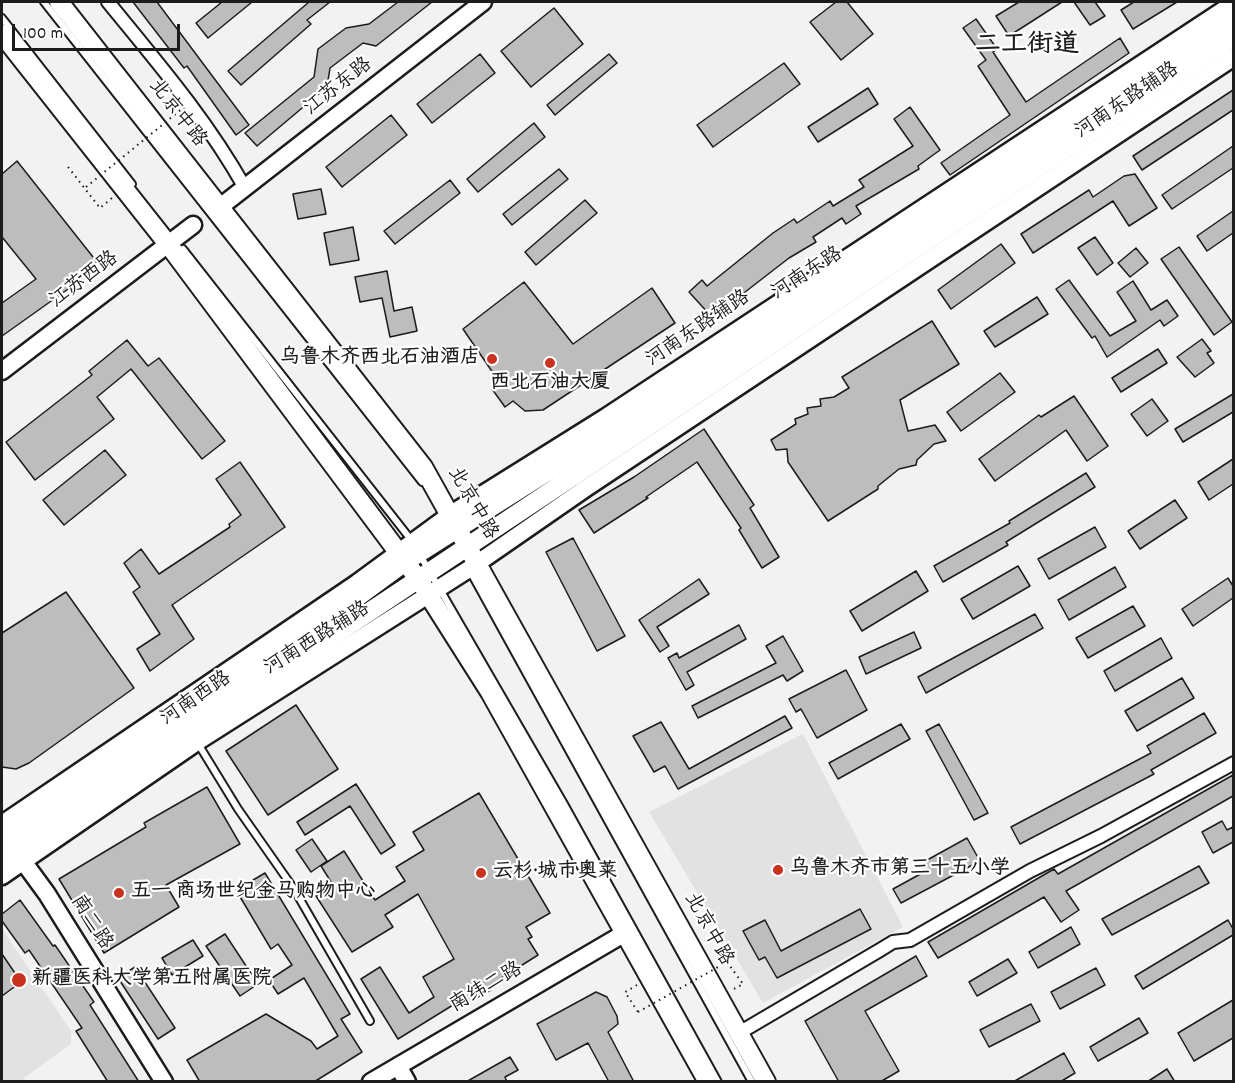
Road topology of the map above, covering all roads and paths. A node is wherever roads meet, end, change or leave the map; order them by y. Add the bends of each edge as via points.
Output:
1 (45, 2) edge
2 (58, 2) edge
3 (108, 2) edge
4 (483, 2) edge
5 (1233, 3) edge
6 (2, 18) edge
7 (1233, 21) edge
8 (2, 34) edge
9 (1233, 37) edge
10 (1233, 57) edge
11 (183, 108) dead end
12 (68, 167) dead end
13 (86, 187) junction
14 (245, 188) junction
15 (139, 193) dead end
16 (220, 207) junction
17 (100, 208) dead end
18 (193, 225) dead end
19 (170, 238) junction
20 (2, 371) edge
21 (451, 524) junction
22 (408, 552) junction
23 (469, 558) junction
24 (425, 575) junction
25 (434, 591) junction
26 (193, 736) junction
27 (1233, 763) edge
28 (7, 844) edge
29 (2, 876) edge
30 (625, 933) junction
31 (743, 984) dead end
32 (625, 992) dead end
33 (370, 1021) dead end
34 (739, 1033) junction
35 (398, 1066) junction
36 (164, 1082) edge
37 (371, 1082) edge
38 (407, 1082) edge
39 (708, 1082) edge
40 (718, 1082) edge
41 (752, 1082) edge
42 (766, 1082) edge

1 - 21 lane via 424,484
2 - 16 main road, 北京中路
3 - 14 street via 187,98
4 - 14 street, 江苏东路
5 - 21 street, 河南东路辅路 via 616,410
6 - 15 lane
7 - 21 main road, 河南东路 via 637,415
8 - 19 main road
9 - 23 main road, 河南东路
10 - 23 street, 河南东路辅路 via 586,488
11 - 13 path, bridge
12 - 13 path
13 - 17 path
14 - 16 street, 江苏东路
16 - 21 main road, 北京中路 via 423,467
18 - 19 street, 江苏西路
19 - 20 street, 江苏西路
19 - 22 main road
21 - 22 main road, 河南东路
21 - 23 main road, 北京中路
22 - 24 main road
22 - 28 main road, 河南西路 via 272,660
23 - 24 main road, 河南东路
23 - 25 street, 河南西路辅路
23 - 34 main road, 北京中路
23 - 41 lane
24 - 25 main road
24 - 26 main road, 河南西路
25 - 26 street, 河南西路辅路
25 - 30 main road
25 - 40 lane
26 - 28 main road, 河南西路
26 - 33 lane via 294,889
27 - 34 street via 910,940 893,942
28 - 29 street
28 - 36 street, 南二路 via 47,894
30 - 35 street, 南纬二路
30 - 39 main road
31 - 32 path, bridge via 727,962 638,1012
34 - 42 main road, 北京中路
35 - 37 street, 南纬二路
35 - 38 street

